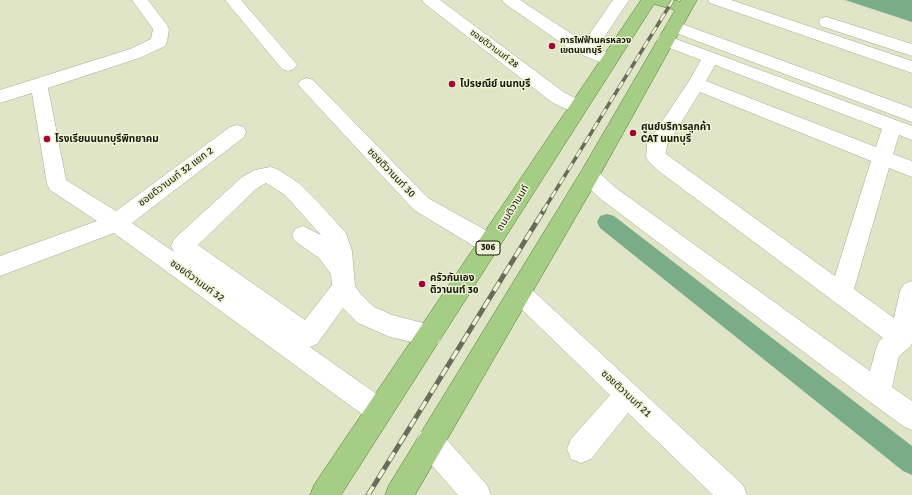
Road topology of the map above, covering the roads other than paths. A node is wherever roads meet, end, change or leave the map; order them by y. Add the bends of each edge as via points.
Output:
1 (140, 0) edge
2 (232, 0) edge
3 (430, 0) edge
4 (510, 0) edge
5 (621, 0) edge
6 (649, 0) edge
7 (658, 0) edge
8 (716, 0) edge
9 (762, 0) edge
10 (678, 19) edge
11 (587, 50) junction
12 (912, 50) edge
13 (711, 57) junction
14 (609, 60) junction
15 (288, 65) dead end
16 (912, 67) edge
17 (306, 84) dead end
18 (696, 84) junction
19 (39, 85) junction
20 (0, 97) edge
21 (578, 107) junction
22 (912, 115) edge
23 (892, 126) junction
24 (237, 132) dead end
25 (912, 133) edge
26 (883, 158) junction
27 (912, 169) edge
28 (589, 176) junction
29 (116, 223) junction
30 (303, 235) dead end
31 (490, 244) junction
32 (0, 266) edge
33 (343, 279) junction
34 (912, 291) edge
35 (520, 293) junction
36 (841, 293) junction
37 (430, 335) junction
38 (902, 338) junction
39 (878, 392) junction
40 (628, 395) junction
41 (379, 411) junction
42 (912, 417) edge
43 (430, 442) junction
44 (581, 448) dead end
45 (324, 495) edge
46 (399, 495) edge
47 (477, 495) edge
48 (733, 495) edge

1 - 19 street via 161,29 159,42 136,53
2 - 15 street
3 - 21 street, ซอยติวานนท์ 28 via 558,98
4 - 11 street
5 - 11 street
6 - 14 main road, ถนนติวานนท์ / 306
7 - 10 main road
8 - 16 street
9 - 12 street
10 - 13 street
10 - 22 street
10 - 28 main road
11 - 14 street
13 - 18 street
13 - 23 street
14 - 21 main road, ถนนติวานนท์ / 306
17 - 31 street, ซอยติวานนท์ 30 via 421,204
18 - 26 street
18 - 36 street via 657,144 656,157
19 - 20 street
19 - 29 street, ซอยติวานนท์ 32 via 57,184
21 - 31 main road, ถนนติวานนท์ / 306
23 - 25 street
23 - 26 street
24 - 29 street, ซอยติวานนท์ 32 แยก 2
26 - 27 street
26 - 36 street
28 - 35 main road
28 - 39 street via 609,194
29 - 32 street
29 - 41 street, ซอยติวานนท์ 32
30 - 33 street via 327,251
31 - 37 main road, ถนนติวานนท์ / 306
33 - 33 street via 308,336 182,246 249,182 270,175 292,189 338,240
33 - 37 street via 352,301 366,315 390,326
34 - 38 street
35 - 40 street, ซอยติวานนท์ 21
35 - 43 main road
36 - 38 street
37 - 41 main road, ถนนติวานนท์ / 306
38 - 39 street via 888,349
39 - 42 street
40 - 44 street
40 - 48 street, ซอยติวานนท์ 21
41 - 45 main road, ถนนติวานนท์ / 306
43 - 46 main road
43 - 47 street

